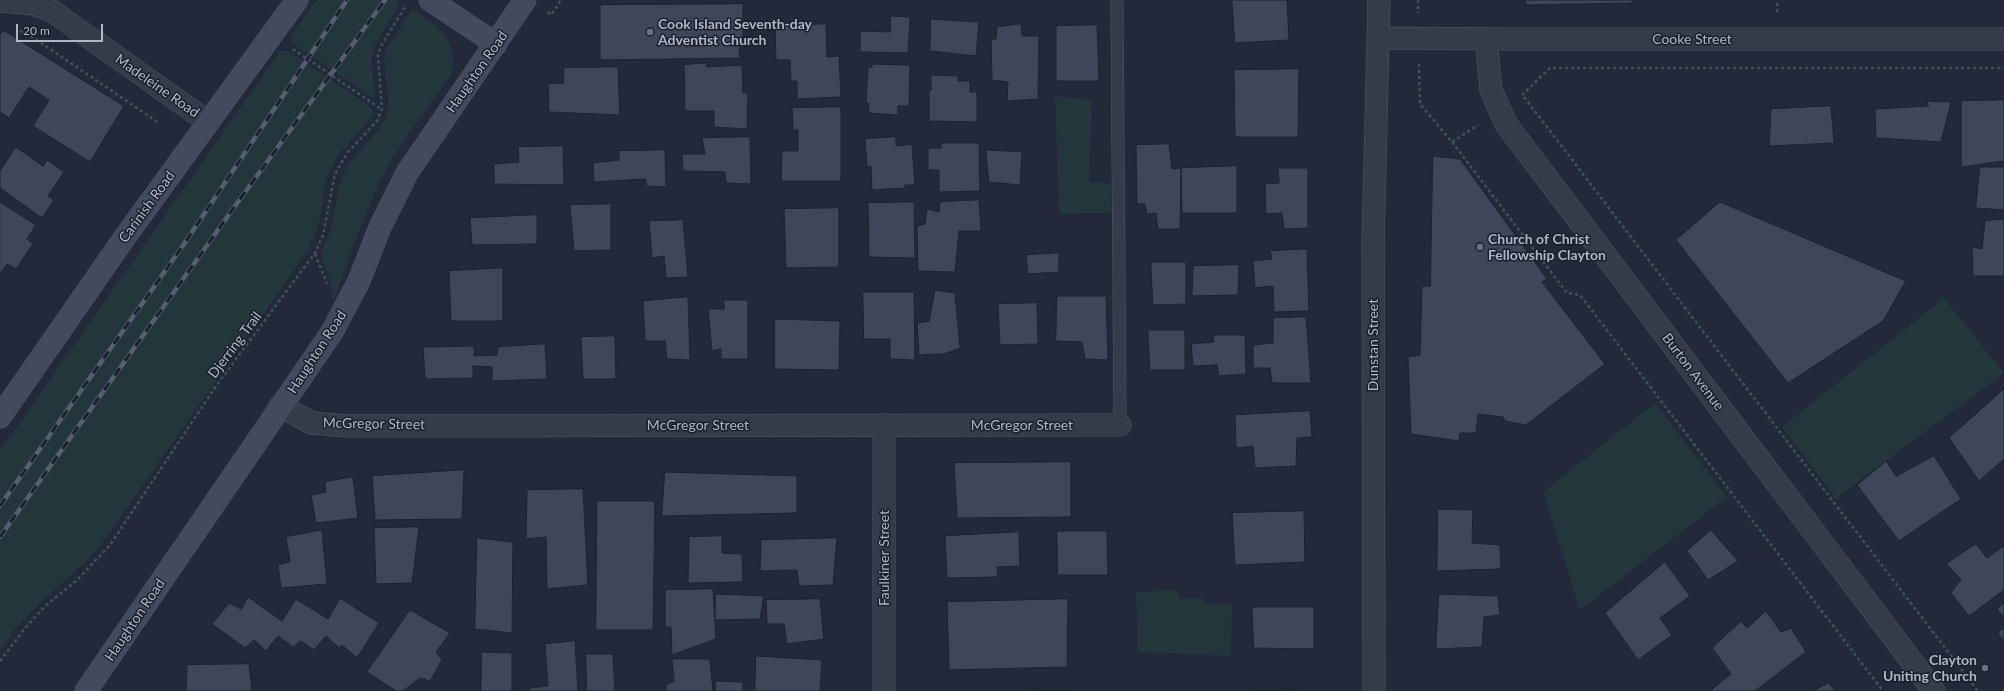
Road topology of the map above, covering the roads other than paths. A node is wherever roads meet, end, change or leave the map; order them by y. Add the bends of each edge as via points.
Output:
1 (297, 0) edge
2 (430, 0) edge
3 (525, 0) edge
4 (1117, 0) edge
5 (1379, 0) edge
6 (0, 1) edge
7 (1379, 38) junction
8 (1486, 39) junction
9 (2004, 39) edge
10 (496, 44) junction
11 (208, 122) junction
12 (280, 406) junction
13 (0, 417) edge
14 (884, 425) junction
15 (1120, 425) joint
16 (86, 691) edge
17 (884, 691) edge
18 (1374, 691) edge
19 (1934, 691) edge

1 - 11 street, Carinish Road
2 - 10 street
3 - 10 street, Haughton Road
4 - 15 lane
5 - 7 street, Dunstan Street
6 - 11 street, Madeleine Road via 33,4 52,11
7 - 8 street, Cooke Street
7 - 18 street, Dunstan Street via 1373,244
8 - 9 street, Cooke Street
8 - 19 street, Burton Avenue via 1490,90 1506,124
10 - 12 street, Haughton Road via 407,173 383,220 359,281 342,315
11 - 13 street, Carinish Road
12 - 14 street, McGregor Street via 312,423 347,426
12 - 16 street, Haughton Road
14 - 15 street, McGregor Street
14 - 17 street, Faulkiner Street

